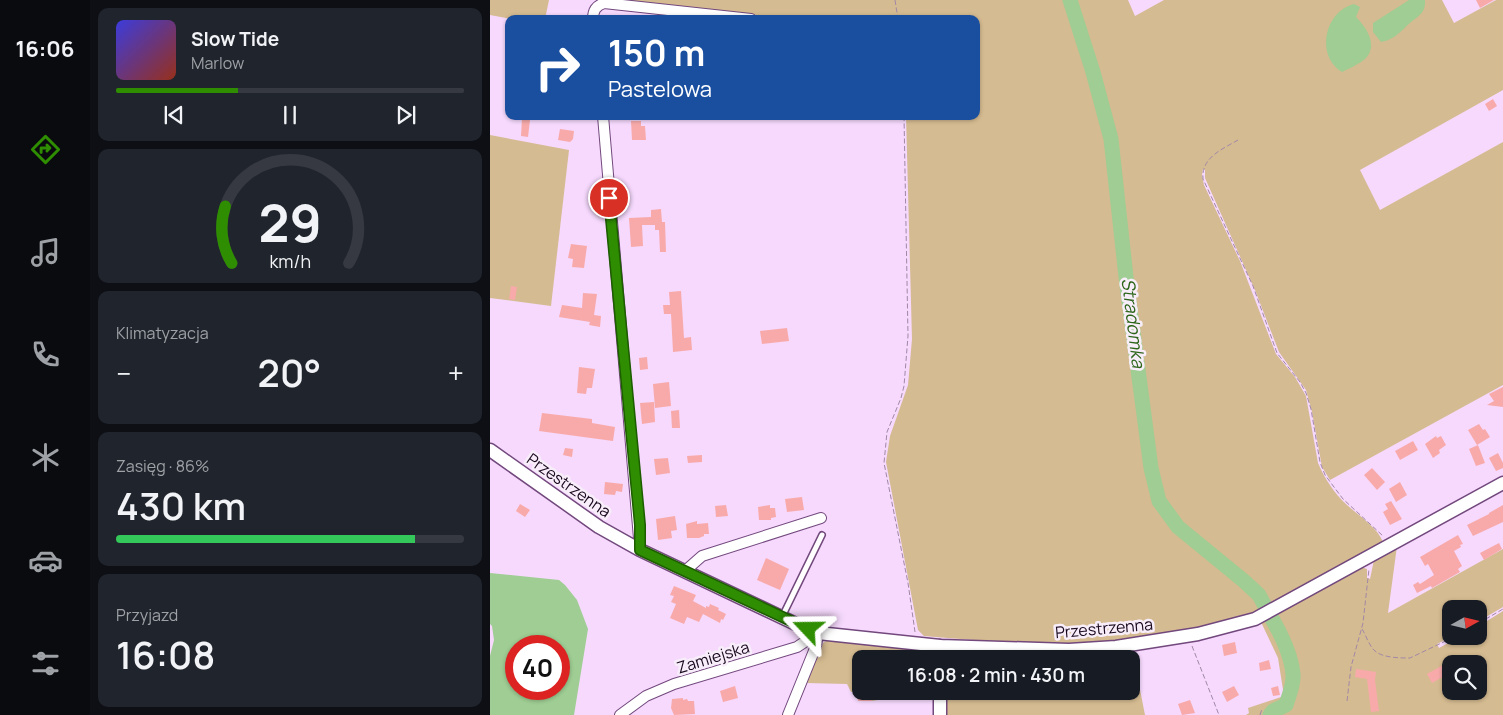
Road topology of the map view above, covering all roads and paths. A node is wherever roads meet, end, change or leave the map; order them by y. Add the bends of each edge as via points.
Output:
1 (895, 0) edge
2 (593, 15) edge
3 (723, 15) edge
4 (897, 15) edge
5 (603, 120) edge
6 (904, 120) edge
7 (1238, 140) dead end
8 (490, 450) edge
9 (1503, 483) edge
10 (821, 518) dead end
11 (822, 535) dead end
12 (1392, 545) junction
13 (640, 550) junction
14 (1366, 558) junction
15 (685, 571) junction
16 (1503, 609) edge
17 (781, 617) junction
18 (1488, 618) edge
19 (1362, 628) junction
20 (818, 632) junction
21 (1188, 635) junction
22 (915, 643) junction
23 (1442, 643) edge
24 (940, 646) junction
25 (940, 650) edge
26 (940, 700) edge
27 (1347, 701) dead end
28 (1262, 709) dead end
29 (620, 715) edge
30 (788, 715) edge
31 (940, 715) edge
32 (1219, 715) edge
33 (1260, 715) edge

1 - 4 path
2 - 3 street via 597,6 604,3
5 - 13 street
6 - 22 path via 907,364 901,398 887,432 884,463 908,583
7 - 12 path via 1208,160 1203,179 1252,286 1277,353 1306,393 1325,475 1343,499
8 - 13 street, Przestrzenna via 599,527
9 - 12 street, Przestrzenna
10 - 15 street via 702,556
11 - 17 lane
12 - 14 street, Przestrzenna
13 - 15 street, Przestrzenna
14 - 19 path via 1369,575
14 - 21 street, Przestrzenna via 1255,619
15 - 17 street, Przestrzenna
16 - 18 path
17 - 20 street, Przestrzenna
19 - 23 path via 1375,651 1384,655 1410,658
19 - 27 path via 1351,667
20 - 22 street, Przestrzenna
20 - 29 street, Zamiejska via 797,647 674,684 646,696
20 - 30 street via 814,652
21 - 24 street, Przestrzenna via 1116,647 1069,650
21 - 32 path
22 - 24 street, Przestrzenna
24 - 25 street
26 - 31 street
28 - 33 path

